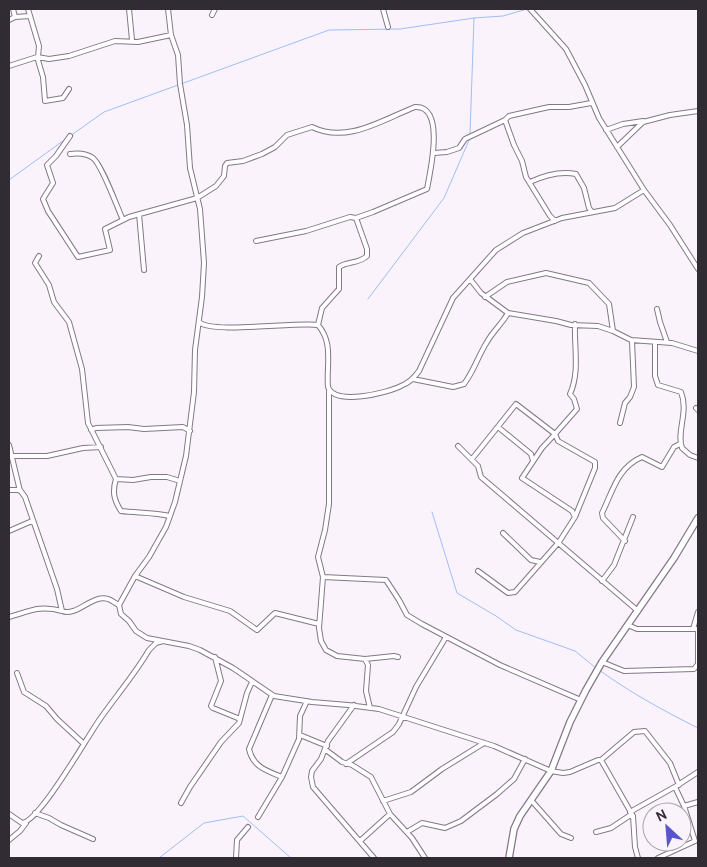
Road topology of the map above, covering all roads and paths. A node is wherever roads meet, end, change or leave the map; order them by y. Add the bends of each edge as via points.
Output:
1 (13, 9) edge
2 (28, 9) edge
3 (129, 9) edge
4 (168, 9) edge
5 (215, 9) edge
6 (383, 9) edge
7 (532, 10) edge
8 (212, 15) dead end
9 (30, 16) junction
10 (15, 17) junction
11 (9, 20) edge
12 (388, 27) dead end
13 (171, 35) junction
14 (132, 40) junction
15 (38, 57) junction
16 (9, 66) edge
17 (69, 89) dead end
18 (591, 103) junction
19 (698, 111) edge
20 (505, 120) junction
21 (646, 121) junction
22 (606, 130) junction
23 (70, 136) dead end
24 (617, 147) junction
25 (434, 153) junction
26 (70, 154) dead end
27 (530, 182) junction
28 (644, 190) junction
29 (197, 198) junction
30 (592, 212) junction
31 (139, 214) junction
32 (356, 218) junction
33 (123, 220) junction
34 (555, 220) junction
35 (256, 241) dead end
36 (39, 256) dead end
37 (698, 269) edge
38 (144, 270) dead end
39 (470, 279) junction
40 (486, 297) junction
41 (657, 309) dead end
42 (508, 313) junction
43 (200, 323) junction
44 (575, 324) junction
45 (318, 325) junction
46 (613, 331) junction
47 (632, 341) junction
48 (654, 342) junction
49 (668, 342) junction
50 (698, 350) edge
51 (413, 379) junction
52 (329, 391) junction
53 (620, 423) dead end
54 (498, 427) junction
55 (91, 430) junction
56 (190, 431) junction
57 (555, 434) junction
58 (680, 444) junction
59 (9, 445) edge
60 (458, 446) dead end
61 (102, 447) junction
62 (12, 456) junction
63 (698, 458) edge
64 (472, 459) junction
65 (533, 461) junction
66 (116, 479) junction
67 (180, 482) junction
68 (9, 490) edge
69 (21, 493) junction
70 (170, 516) junction
71 (575, 517) junction
72 (633, 517) dead end
73 (698, 518) edge
74 (32, 521) junction
75 (9, 530) edge
76 (503, 533) dead end
77 (625, 541) junction
78 (559, 542) junction
79 (540, 562) junction
80 (478, 571) dead end
81 (135, 576) junction
82 (323, 577) junction
83 (602, 581) junction
84 (119, 605) junction
85 (62, 611) junction
86 (638, 611) junction
87 (698, 612) edge
88 (9, 617) edge
89 (319, 624) junction
90 (628, 625) junction
91 (696, 629) edge
92 (698, 634) edge
93 (446, 637) junction
94 (165, 641) junction
95 (215, 657) junction
96 (398, 657) dead end
97 (365, 659) junction
98 (601, 664) junction
99 (17, 673) dead end
100 (252, 682) junction
101 (272, 695) junction
102 (581, 700) junction
103 (307, 701) junction
104 (354, 706) junction
105 (370, 708) junction
106 (403, 717) junction
107 (240, 719) junction
108 (300, 735) junction
109 (484, 743) junction
110 (84, 744) junction
111 (326, 748) junction
112 (525, 759) junction
113 (601, 760) junction
114 (346, 764) junction
115 (551, 771) junction
116 (698, 772) edge
117 (282, 777) junction
118 (677, 786) junction
119 (531, 800) junction
120 (384, 802) junction
121 (683, 802) edge
122 (182, 803) dead end
123 (35, 813) junction
124 (631, 813) junction
125 (9, 814) edge
126 (390, 814) junction
127 (258, 817) dead end
128 (26, 823) junction
129 (248, 827) dead end
130 (692, 831) edge
131 (407, 832) junction
132 (596, 832) dead end
133 (93, 838) dead end
134 (572, 838) dead end
135 (9, 840) edge
136 (360, 841) junction
137 (692, 842) edge
138 (671, 852) edge
139 (236, 858) edge
140 (374, 858) edge
141 (425, 858) edge
142 (509, 858) edge
143 (638, 858) edge
144 (658, 858) edge

1 - 10 street
2 - 9 street
3 - 14 street
4 - 13 street
5 - 8 street
6 - 12 street
7 - 18 street via 566,49
9 - 10 street
9 - 15 street via 39,46
10 - 11 street
13 - 14 street via 147,41
13 - 29 street via 178,56 190,168
14 - 15 street via 114,41 69,56
15 - 16 street
15 - 17 street via 45,101 63,98
18 - 20 street via 549,106 509,116
18 - 22 street
19 - 21 street
20 - 25 street via 470,137 459,148
20 - 27 street
21 - 22 street
21 - 24 street
22 - 24 street
23 - 33 street via 47,165 53,183 42,199 66,242 78,257 110,250 105,229
24 - 28 street
25 - 29 street via 434,136 427,110 422,106 415,107 353,132 323,133 312,128 287,135 262,154 227,163 224,176 216,186
25 - 32 street via 427,189
26 - 33 street via 81,153 94,159
27 - 30 street via 547,176 576,174
27 - 34 street
28 - 30 street via 615,208
28 - 37 street
29 - 31 street
29 - 43 street via 204,272
30 - 34 street
31 - 33 street
31 - 38 street
32 - 35 street
32 - 45 street via 367,256 339,267 338,289 322,308
34 - 39 street via 523,233 496,250
36 - 55 street via 35,263 68,322 78,354
39 - 40 street
39 - 51 street via 453,298
40 - 42 street
40 - 46 street via 507,282 540,274 583,281 609,304
41 - 49 street
42 - 44 street
42 - 51 street via 488,340 464,384 453,387
43 - 45 street via 222,328
43 - 56 street
44 - 46 street
44 - 57 street via 577,372 570,394 577,408
45 - 52 street via 328,353
46 - 47 street
47 - 48 street
47 - 53 street via 634,387
48 - 49 street
48 - 58 street via 658,384 681,392 683,396
49 - 50 street
51 - 52 street via 364,396
52 - 82 street via 329,504 318,557
54 - 57 street via 516,404
54 - 64 street
54 - 65 street via 531,454
55 - 56 street via 128,426 144,429 183,427
55 - 61 street
56 - 67 street
57 - 65 street
57 - 71 street via 558,441 596,464
58 - 63 street via 690,456
58 - 77 street via 674,447 662,467 642,457 635,460 612,488 603,518
59 - 62 street
60 - 64 street
61 - 62 street via 47,456
61 - 66 street
62 - 69 street
64 - 78 street via 481,476
65 - 71 street via 522,478 572,511
66 - 67 street via 167,477
66 - 70 street via 112,490 121,512
67 - 70 street
68 - 69 street via 17,489
69 - 74 street
70 - 81 street via 149,557
71 - 78 street
72 - 77 street
73 - 86 street
74 - 75 street
74 - 85 street
76 - 79 street via 531,560
77 - 83 street
78 - 79 street
78 - 83 street
79 - 80 street via 512,593
81 - 84 street
81 - 89 street via 184,597 230,611 257,630 275,613
82 - 89 street
82 - 93 street via 386,580 407,615
83 - 86 street
84 - 85 street via 107,599 93,601 70,613
84 - 94 street via 121,614 136,631 147,638
85 - 88 street via 41,608
86 - 90 street
87 - 91 street
89 - 97 street via 326,650 337,656
90 - 91 street via 637,629
90 - 98 street
91 - 92 street
92 - 98 street via 698,664 694,669 624,671
93 - 102 street via 500,665
93 - 106 street via 416,687
94 - 95 street via 189,646
94 - 110 street via 156,643 149,650
95 - 100 street
95 - 107 street via 221,681 211,707
96 - 97 street
97 - 105 street
98 - 102 street
99 - 110 street via 24,692 46,706
100 - 101 street
100 - 107 street
101 - 103 street
101 - 117 street via 249,749 258,765
102 - 115 street
103 - 104 street
103 - 108 street via 300,716
104 - 105 street
104 - 111 street
105 - 106 street
106 - 109 street
106 - 114 street via 393,732
107 - 122 street via 221,742
108 - 111 street
108 - 117 street
109 - 112 street
109 - 120 street via 411,792
110 - 123 street
111 - 114 street
111 - 136 street via 311,774 313,787
112 - 115 street
112 - 131 street via 514,779 461,821 445,828 422,822
113 - 115 street via 563,773
113 - 118 street via 634,732 645,731 670,763
113 - 124 street
114 - 120 street via 371,777
115 - 119 street
116 - 118 street
117 - 127 street
118 - 121 street
118 - 124 street
119 - 134 street via 561,834
119 - 142 street via 514,829
120 - 126 street
123 - 128 street
123 - 133 street
124 - 132 street via 611,828
124 - 143 street
125 - 128 street
126 - 131 street
126 - 136 street
128 - 135 street
129 - 139 street via 237,840
130 - 137 street via 695,841
131 - 141 street
136 - 140 street
138 - 144 street

